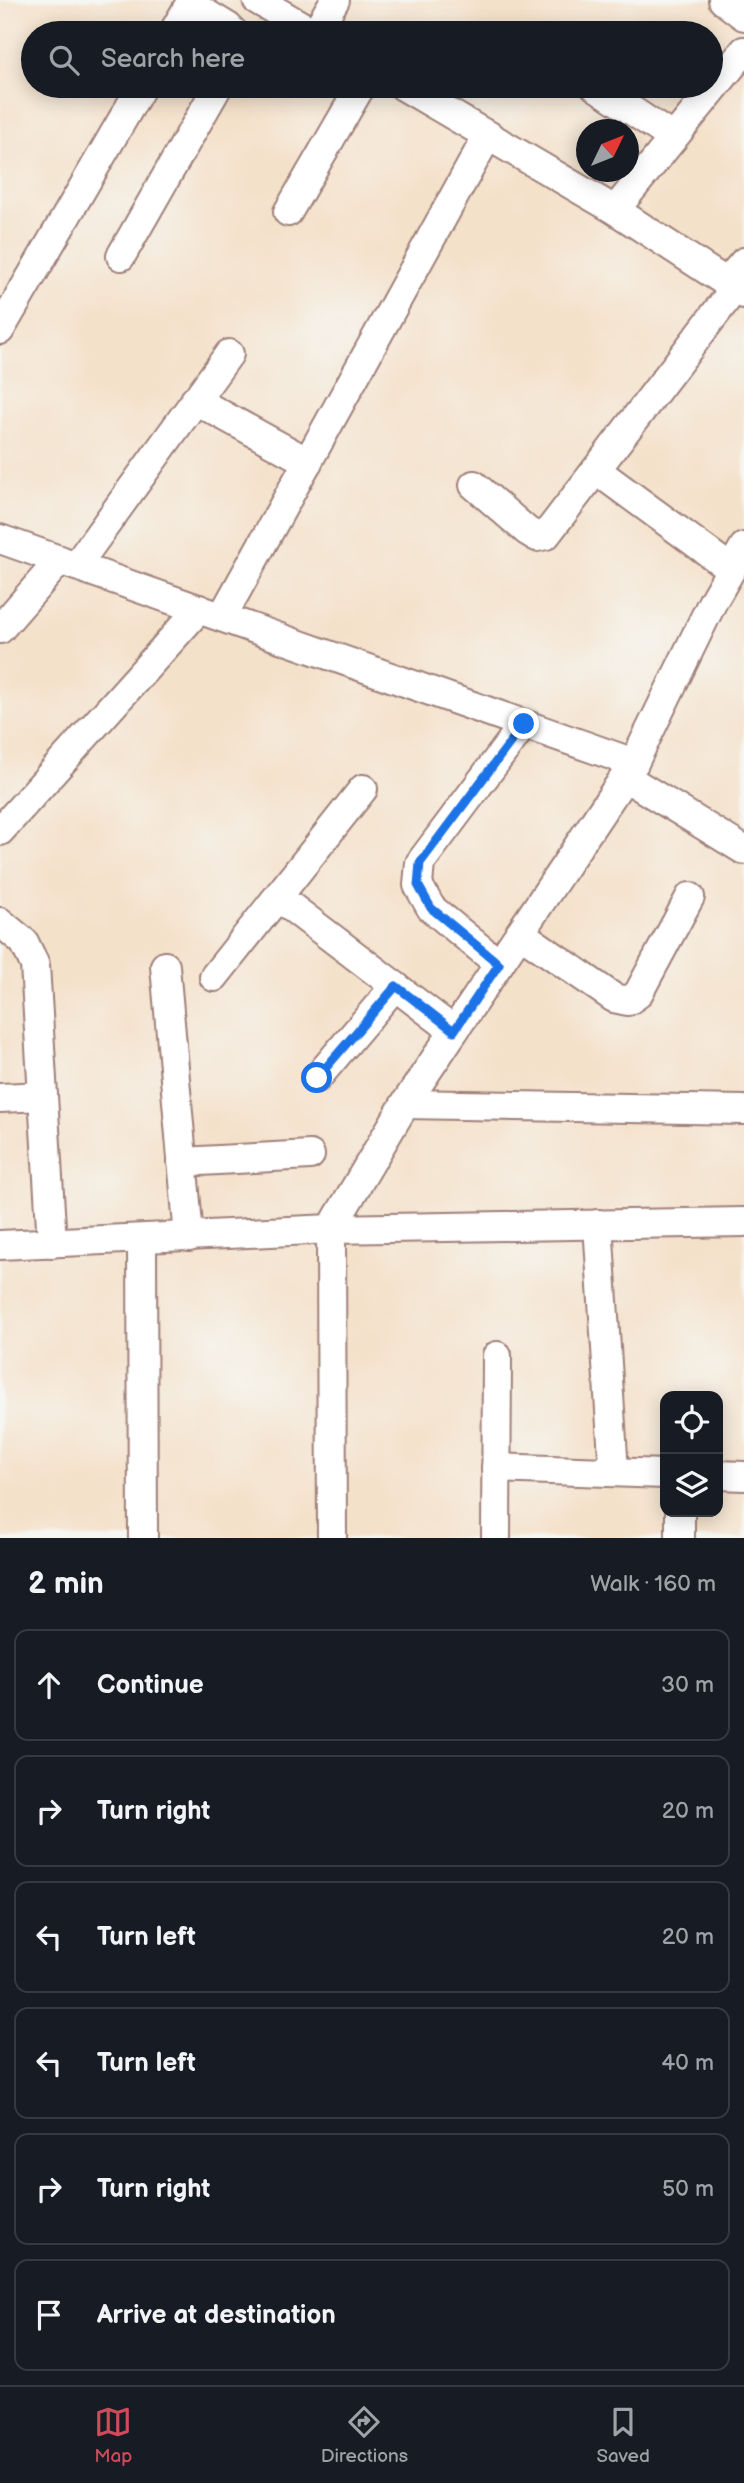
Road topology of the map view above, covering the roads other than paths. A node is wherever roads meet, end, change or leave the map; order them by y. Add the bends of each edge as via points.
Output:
1 (257, 0) edge
2 (335, 0) edge
3 (723, 0) edge
4 (191, 2) edge
5 (744, 16) edge
6 (180, 21) edge
7 (219, 21) edge
8 (293, 21) edge
9 (322, 21) edge
10 (744, 51) edge
11 (723, 77) edge
12 (135, 98) edge
13 (211, 98) edge
14 (354, 98) edge
15 (425, 98) edge
16 (613, 98) edge
17 (706, 98) edge
18 (488, 135) junction
19 (673, 138) junction
20 (615, 210) junction
21 (288, 212) dead end
22 (121, 256) dead end
23 (737, 282) edge
24 (0, 330) edge
25 (229, 354) dead end
26 (195, 400) junction
27 (307, 462) junction
28 (596, 470) junction
29 (474, 485) dead end
30 (0, 539) edge
31 (738, 558) edge
32 (68, 563) junction
33 (210, 613) junction
34 (0, 629) edge
35 (524, 724) junction
36 (630, 770) junction
37 (363, 789) dead end
38 (0, 831) edge
39 (744, 850) edge
40 (278, 897) junction
41 (690, 898) dead end
42 (0, 922) edge
43 (520, 933) junction
44 (499, 964) junction
45 (164, 966) dead end
46 (215, 977) dead end
47 (396, 986) junction
48 (454, 1031) junction
49 (317, 1078) dead end
50 (43, 1096) junction
51 (0, 1098) edge
52 (405, 1104) junction
53 (744, 1110) edge
54 (310, 1155) dead end
55 (183, 1162) junction
56 (744, 1222) edge
57 (598, 1224) junction
58 (331, 1229) junction
59 (190, 1237) junction
60 (142, 1239) junction
61 (52, 1243) junction
62 (0, 1245) edge
63 (497, 1356) dead end
64 (496, 1468) junction
65 (614, 1472) junction
66 (660, 1474) edge
67 (723, 1475) edge
68 (744, 1476) edge
69 (680, 1517) edge
70 (143, 1538) edge
71 (332, 1538) edge
72 (496, 1538) edge
73 (680, 1538) edge

1 - 8 street
2 - 9 street
3 - 5 street
4 - 6 street
4 - 7 street
10 - 11 street
12 - 24 street
13 - 22 street
14 - 21 street
15 - 18 street
16 - 19 street
17 - 19 street
18 - 20 street
18 - 27 street
19 - 20 street
20 - 23 street
23 - 28 street
25 - 26 street
26 - 27 street
26 - 32 street
27 - 33 street
28 - 29 street via 546,535 537,537
28 - 31 street
30 - 32 street
31 - 36 street
32 - 33 street
32 - 34 street
33 - 35 street
33 - 38 street
35 - 36 street
35 - 44 street via 420,863 418,885 431,908
36 - 39 street
36 - 43 street
37 - 40 street
40 - 46 street
40 - 47 street
41 - 43 street via 638,994 628,1002 614,998
42 - 50 street via 24,942 35,965
43 - 44 street
44 - 48 street
45 - 55 street
47 - 48 street
47 - 49 street
48 - 52 street
50 - 51 street
50 - 61 street
52 - 53 street
52 - 58 street
54 - 55 street
55 - 59 street
56 - 57 street
57 - 58 street
57 - 65 street
58 - 59 street
58 - 71 street
59 - 60 street
60 - 61 street
60 - 70 street
61 - 62 street
63 - 64 street
64 - 65 street
64 - 72 street
65 - 66 street
67 - 68 street
69 - 73 street

